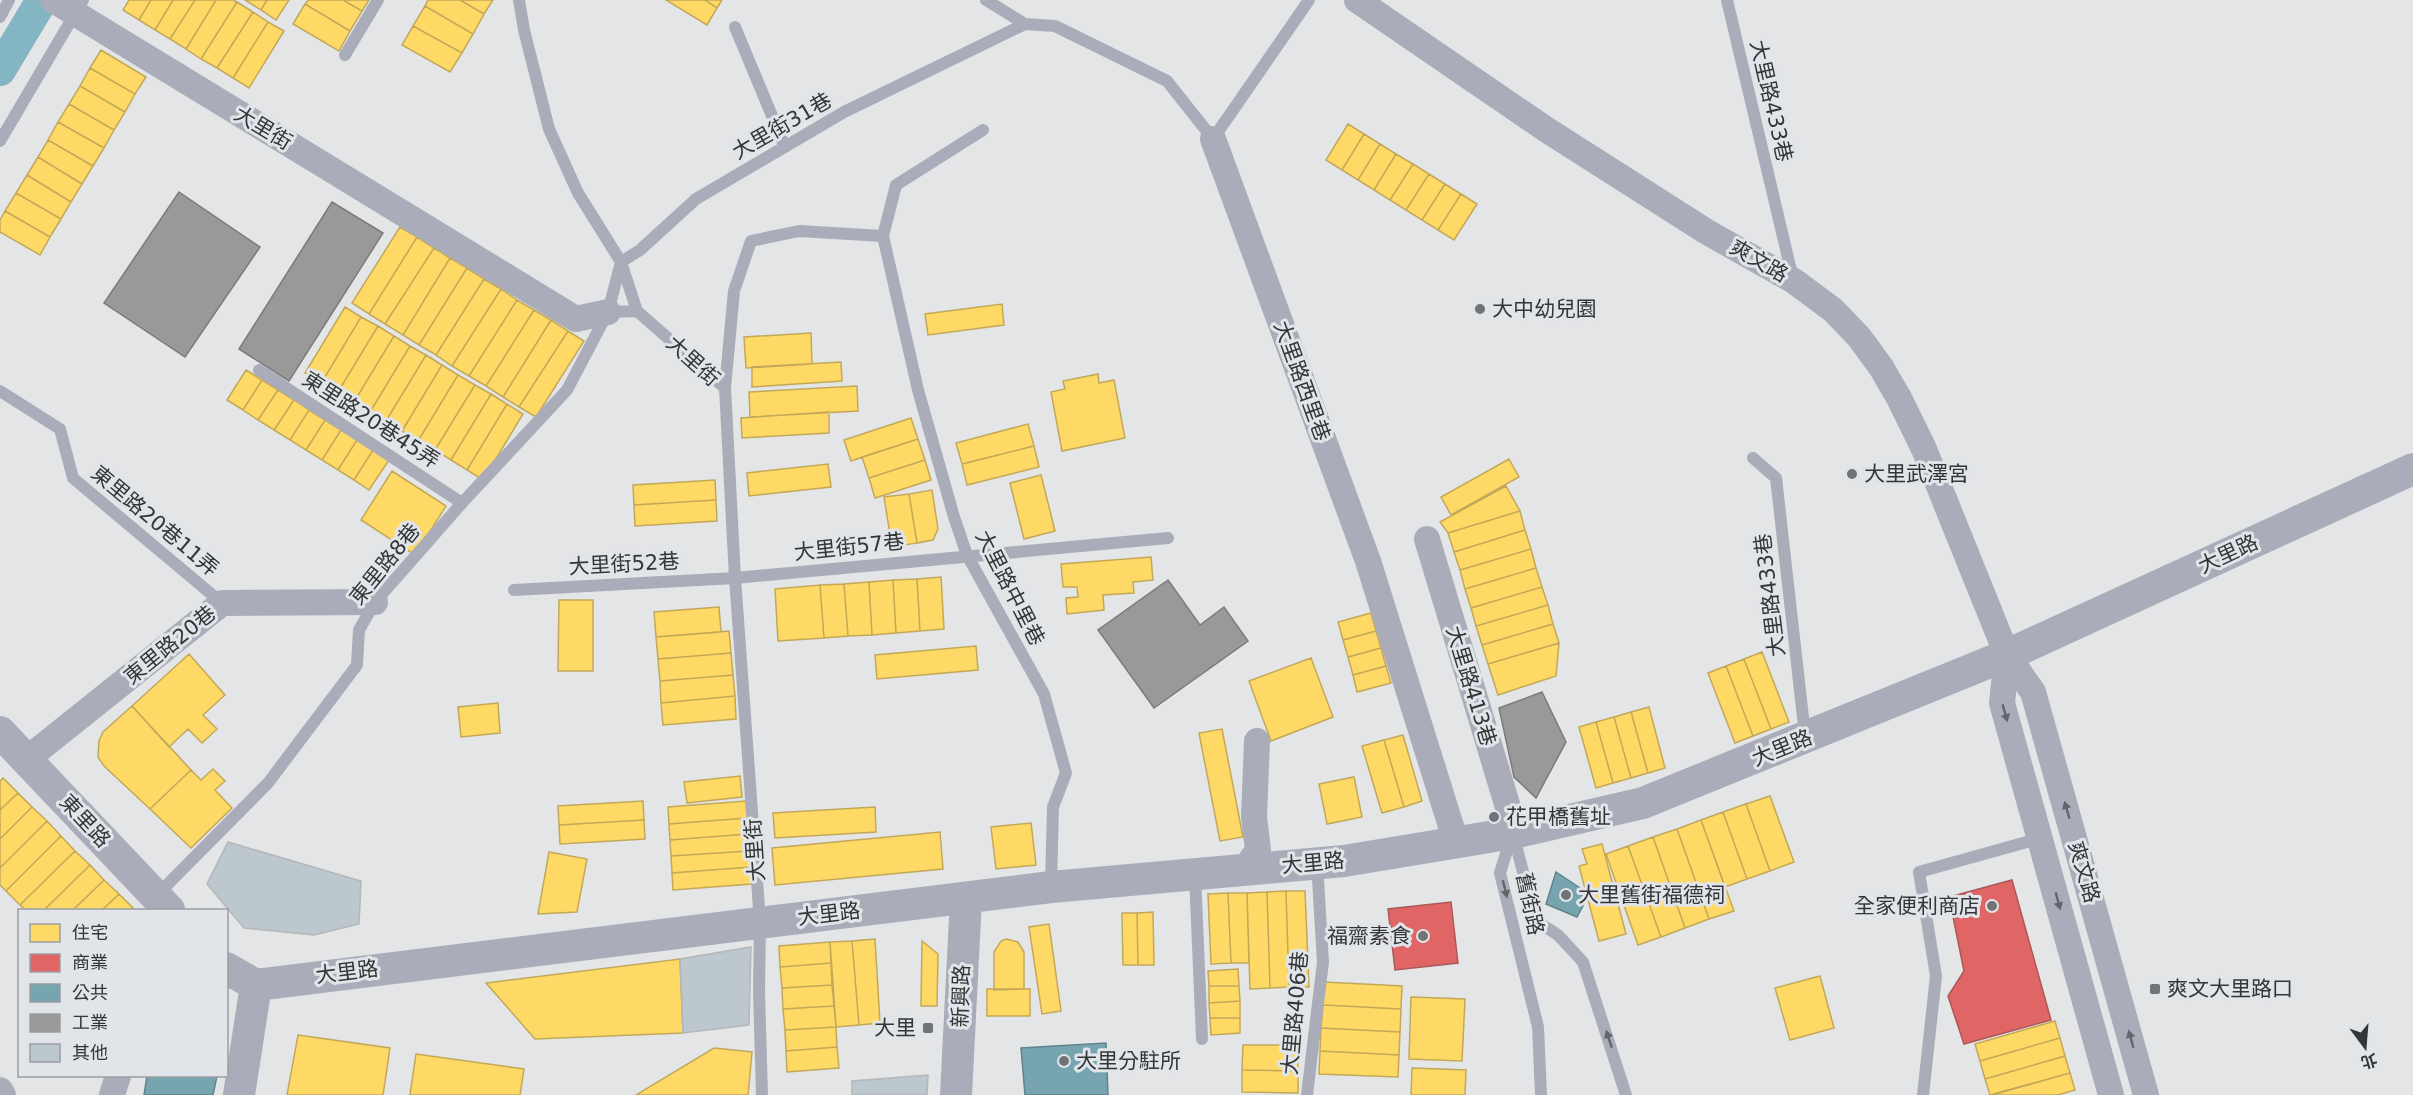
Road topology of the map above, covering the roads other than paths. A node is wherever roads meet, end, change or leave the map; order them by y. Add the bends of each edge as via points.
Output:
1 (9, 0) edge
2 (53, 0) edge
3 (378, 0) edge
4 (519, 0) edge
5 (986, 0) edge
6 (1309, 0) edge
7 (1357, 0) edge
8 (1727, 0) edge
9 (79, 7) edge
10 (0, 17) edge
11 (1025, 24) junction
12 (735, 27) dead end
13 (345, 55) dead end
14 (982, 130) dead end
15 (1213, 139) junction
16 (0, 141) edge
17 (785, 147) junction
18 (883, 236) junction
19 (621, 262) junction
20 (1794, 281) junction
21 (637, 311) junction
22 (608, 312) junction
23 (259, 370) dead end
24 (724, 388) junction
25 (0, 391) edge
26 (1753, 458) dead end
27 (2413, 469) edge
28 (462, 503) junction
29 (1168, 538) dead end
30 (1427, 539) dead end
31 (967, 555) junction
32 (735, 578) junction
33 (514, 590) dead end
34 (375, 602) junction
35 (222, 603) junction
36 (2007, 655) junction
37 (0, 732) edge
38 (1806, 739) junction
39 (1257, 741) dead end
40 (27, 759) junction
41 (1513, 833) junction
42 (2041, 838) junction
43 (1456, 842) junction
44 (1317, 863) junction
45 (1244, 870) junction
46 (1195, 875) junction
47 (1051, 886) junction
48 (966, 898) junction
49 (163, 903) edge
50 (760, 922) junction
51 (228, 969) edge
52 (256, 985) junction
53 (1202, 1039) dead end
54 (118, 1077) edge
55 (0, 1090) edge
56 (3, 1095) edge
57 (112, 1095) edge
58 (238, 1095) edge
59 (762, 1095) edge
60 (956, 1095) edge
61 (1307, 1095) edge
62 (1541, 1095) edge
63 (1626, 1095) edge
64 (1923, 1095) edge
65 (2111, 1095) edge
66 (2146, 1095) edge

1 - 10 lane
2 - 9 street, 大里街
3 - 13 lane
4 - 19 lane via 549,129 578,193
5 - 11 lane
6 - 15 lane
7 - 20 street, 爽文路 via 1547,130 1707,232
8 - 20 lane, 大里路433巷
9 - 16 lane
9 - 22 street, 大里街 via 576,318
11 - 15 lane, 大里路西里巷 via 1055,26 1167,81
11 - 17 lane, 大里街31巷 via 844,112
12 - 17 lane
14 - 18 lane, 大里路中里巷 via 896,185
15 - 43 street, 大里路西里巷 via 1368,561
17 - 19 lane, 大里街31巷 via 696,199 640,250
18 - 24 lane via 799,231 751,241 734,291
18 - 31 lane, 大里路中里巷 via 918,390
19 - 21 lane
19 - 22 lane
20 - 36 street, 爽文路 via 1833,310 1859,337 1899,398 1924,449
21 - 22 lane, 大里街
21 - 24 lane, 大里街
22 - 28 lane, 東里路8巷 via 567,390
23 - 28 lane, 東里路20巷45弄
24 - 32 lane, 大里街
25 - 35 lane, 東里路20巷11弄 via 60,429 73,478
26 - 38 lane, 大里路433巷 via 1776,477
27 - 36 street, 大里路
28 - 34 lane, 東里路8巷
29 - 31 lane, 大里街57巷
30 - 41 street, 大里路413巷
31 - 32 lane, 大里街57巷
31 - 47 lane, 大里路中里巷 via 1044,694 1066,773 1053,807
32 - 33 lane, 大里街52巷
32 - 50 lane, 大里街
34 - 35 street, 東里路20巷
34 - 49 lane, 東里路8巷 via 359,630 357,665 268,783
35 - 40 street, 東里路20巷
36 - 38 street, 大里路
36 -> 42 street, 爽文路 via 2002,703
66 -> 36 street, 爽文路 via 2033,692
37 - 40 street, 東里路
38 - 41 street, 大里路 via 1643,803
39 - 45 street via 1254,817 1258,850
40 - 49 street, 東里路
41 - 43 street, 大里路
41 -> 62 lane, 舊街路 via 1500,873 1538,1027
63 -> 41 lane, 舊街路 via 1583,962 1534,915
42 - 64 lane via 1919,872 1936,976
42 -> 65 street, 爽文路
43 - 44 street, 大里路
44 - 45 street, 大里路
44 - 61 lane, 大里路406巷 via 1323,962
45 - 46 street, 大里路
46 - 47 street, 大里路
46 - 53 lane
47 - 48 street, 大里路
48 - 50 street, 大里路
48 - 60 street, 新興路
50 - 52 street, 大里路
50 - 59 lane, 大里街
51 - 52 street
52 - 58 street
54 - 57 street
55 - 56 street

